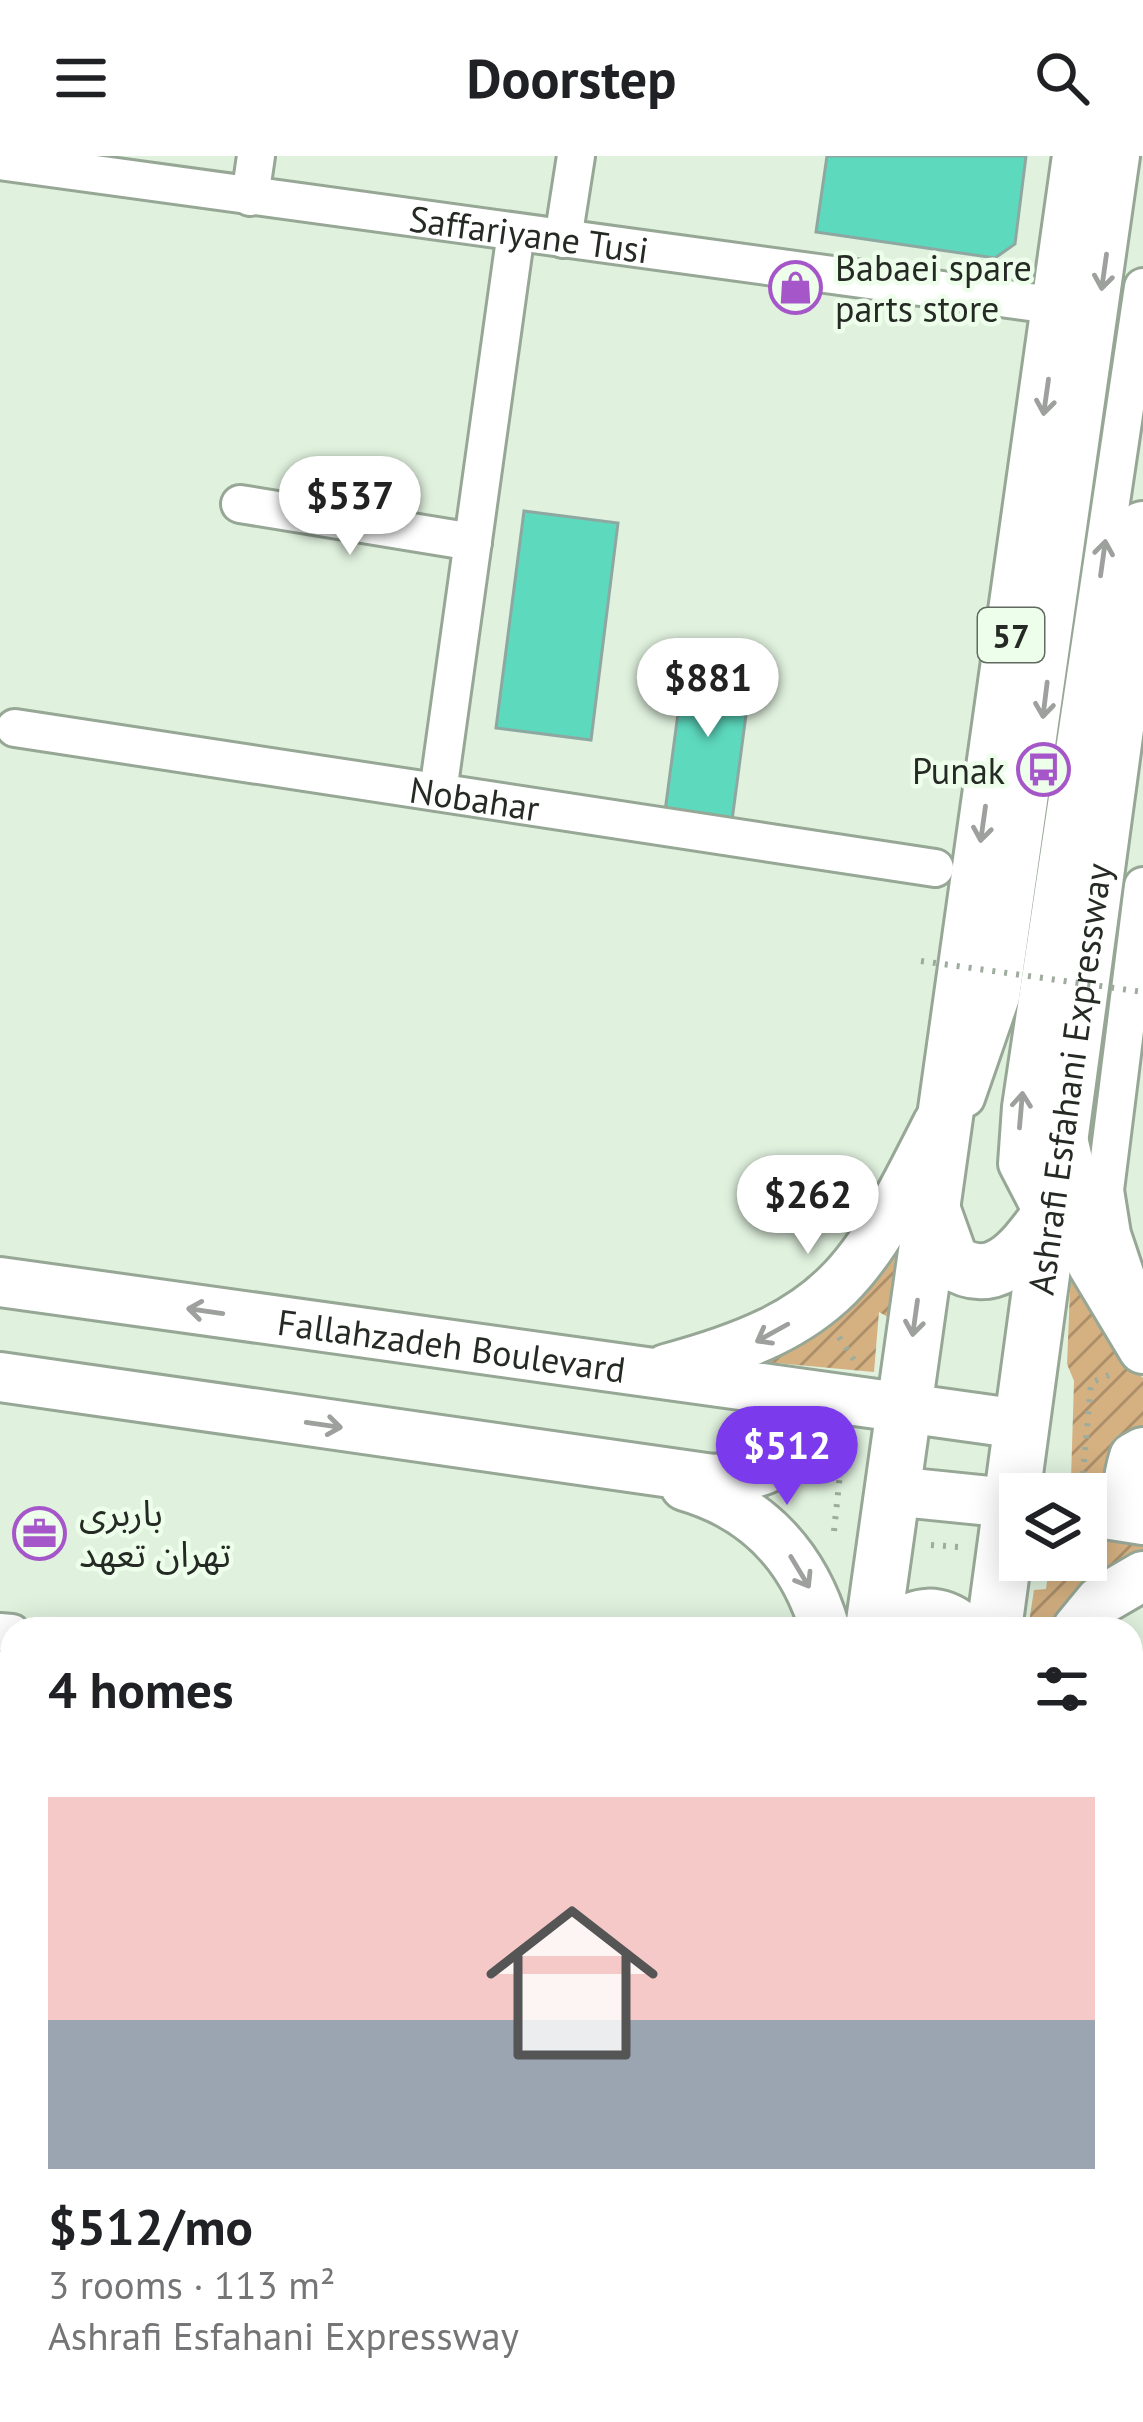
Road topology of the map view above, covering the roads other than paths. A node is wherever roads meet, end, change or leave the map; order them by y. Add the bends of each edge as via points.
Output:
1 (256, 156) edge
2 (576, 156) edge
3 (1080, 156) edge
4 (1120, 156) edge
5 (8, 160) edge
6 (250, 197) junction
7 (515, 232) junction
8 (563, 239) junction
9 (1143, 287) edge
10 (1059, 306) junction
11 (240, 504) dead end
12 (1143, 529) edge
13 (472, 542) junction
14 (14, 728) dead end
15 (438, 792) junction
16 (935, 868) dead end
17 (1143, 886) edge
18 (1133, 1044) edge
19 (943, 1113) junction
20 (1059, 1121) junction
21 (931, 1202) junction
22 (1046, 1220) junction
23 (15, 1288) edge
24 (1138, 1351) edge
25 (646, 1374) junction
26 (9, 1376) edge
27 (770, 1392) junction
28 (903, 1411) junction
29 (1020, 1424) junction
30 (1143, 1452) edge
31 (635, 1471) junction
32 (1017, 1473) edge
33 (892, 1491) junction
34 (999, 1501) edge
35 (1107, 1504) edge
36 (1143, 1509) edge
37 (1143, 1520) edge
38 (1143, 1576) edge
39 (1002, 1581) edge
40 (822, 1617) edge
41 (875, 1617) edge
42 (996, 1617) edge
43 (1087, 1617) edge

1 - 6 street
2 - 8 street
3 - 10 highway, 57
4 -> 21 street via 1001,997
5 - 6 street, Saffariyane Tusi
6 - 7 street, Saffariyane Tusi
7 - 8 street, Saffariyane Tusi
7 - 13 street
8 - 10 street, Saffariyane Tusi
22 -> 9 street via 1017,1164 1021,1107
10 -> 19 highway, 57
11 - 13 street
12 - 20 highway, Ashrafi Esfahani Expressway
13 - 15 street
14 - 15 street, Nobahar
15 - 16 street, Nobahar
17 - 18 street
18 - 24 street via 1105,1190
19 - 21 highway, 57
19 -> 25 main road via 870,1254 839,1286 745,1348
20 - 22 highway, Ashrafi Esfahani Expressway
20 - 24 main road via 1092,1264
21 - 22 highway via 941,1242 964,1270 1005,1267
21 -> 28 highway, 57
22 - 29 highway, Ashrafi Esfahani Expressway
25 -> 23 main road, Fallahzadeh Boulevard
25 - 27 main road, Fallahzadeh Boulevard
26 -> 31 main road
27 - 28 main road, Fallahzadeh Boulevard
27 - 31 main road via 789,1442 780,1462 760,1475
28 - 29 main road, Fallahzadeh Boulevard
28 - 33 highway, 57
29 - 32 highway, Ashrafi Esfahani Expressway
30 - 36 main road via 1127,1481
31 -> 40 main road via 750,1514 792,1558
33 - 34 main road
33 - 41 highway, 57
35 - 37 main road
38 - 43 main road
39 - 42 highway, Ashrafi Esfahani Expressway

